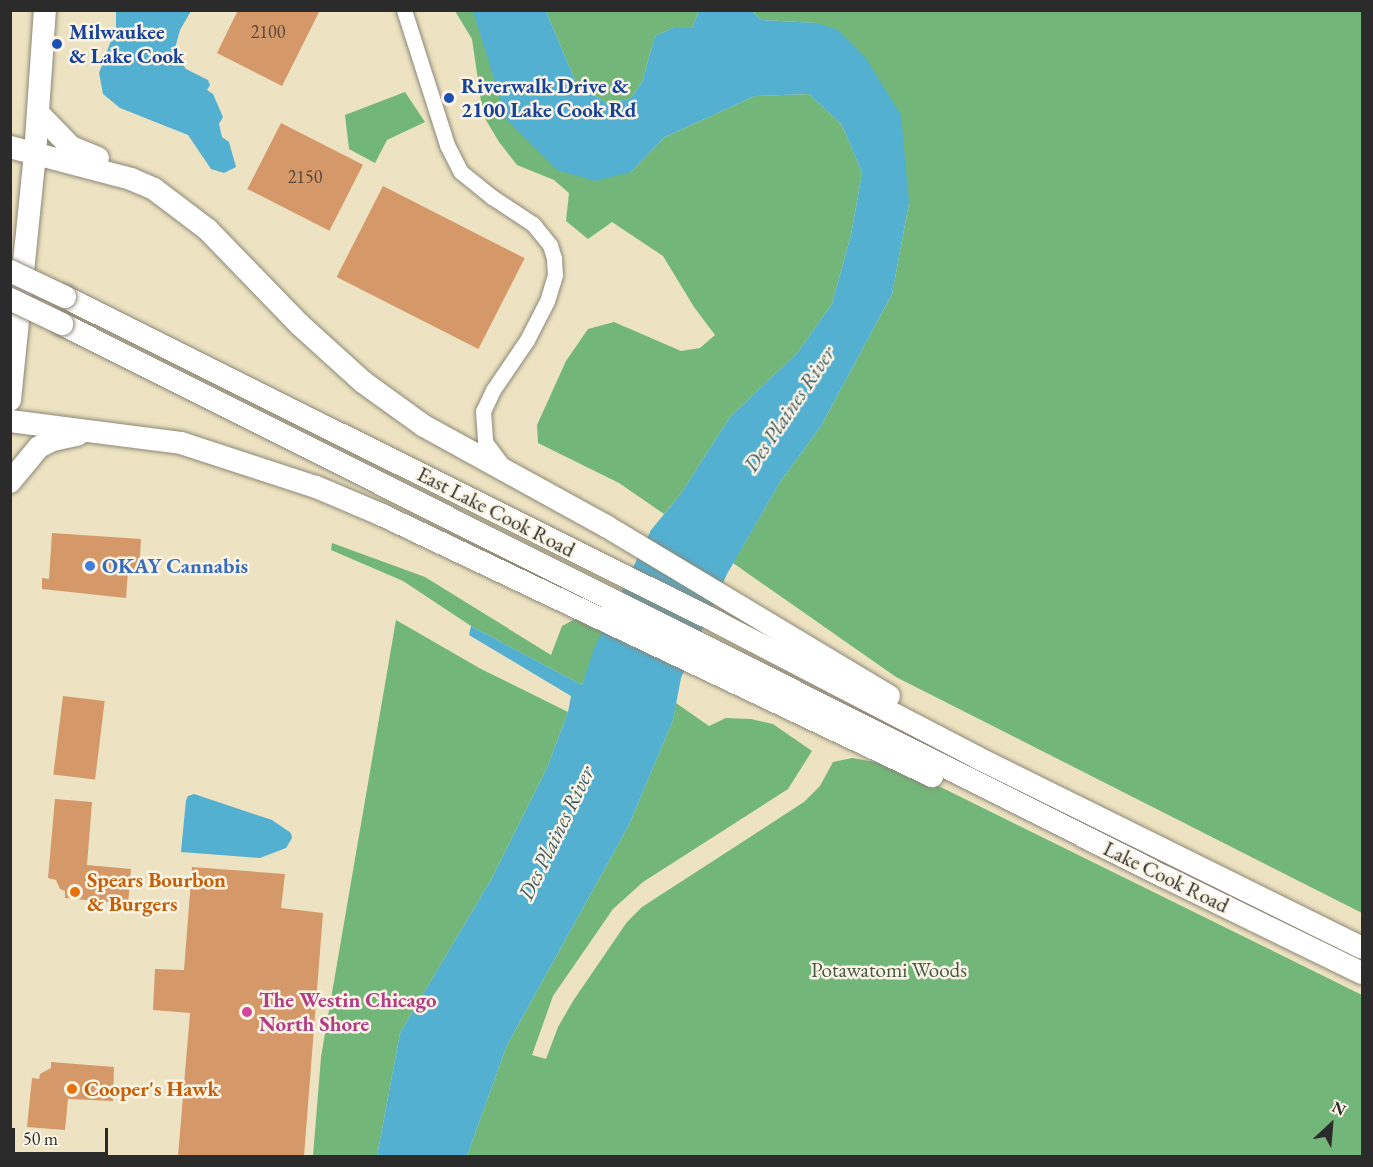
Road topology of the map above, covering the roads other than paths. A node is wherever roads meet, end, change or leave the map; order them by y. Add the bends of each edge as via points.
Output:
1 (45, 10) edge
2 (404, 10) edge
3 (38, 113) junction
4 (10, 147) edge
5 (35, 155) junction
6 (208, 230) junction
7 (10, 271) edge
8 (10, 299) edge
9 (10, 400) edge
10 (10, 421) edge
11 (96, 432) junction
12 (507, 472) junction
13 (10, 482) edge
14 (701, 655) junction
15 (978, 758) junction
16 (1362, 948) edge
17 (1362, 973) edge

1 - 3 main road
2 - 12 street via 447,144 461,172 533,224 550,245 555,275 547,301 483,411 485,442
3 - 5 main road
3 - 6 main road via 70,147 123,165 185,200 206,220
4 - 5 main road
5 - 6 main road via 131,178 184,209
5 - 9 main road
6 - 12 main road via 299,324 363,382 424,426
7 - 15 main road, East Lake Cook Road, bridge via 717,622
8 - 14 main road, East Lake Cook Road, bridge via 603,594
10 - 11 main road
11 - 13 main road via 61,438 39,447
11 - 14 main road via 181,443 316,487 592,615
12 - 15 main road via 959,738
14 - 17 main road, Lake Cook Road via 929,775 970,779
15 - 16 main road, Lake Cook Road

